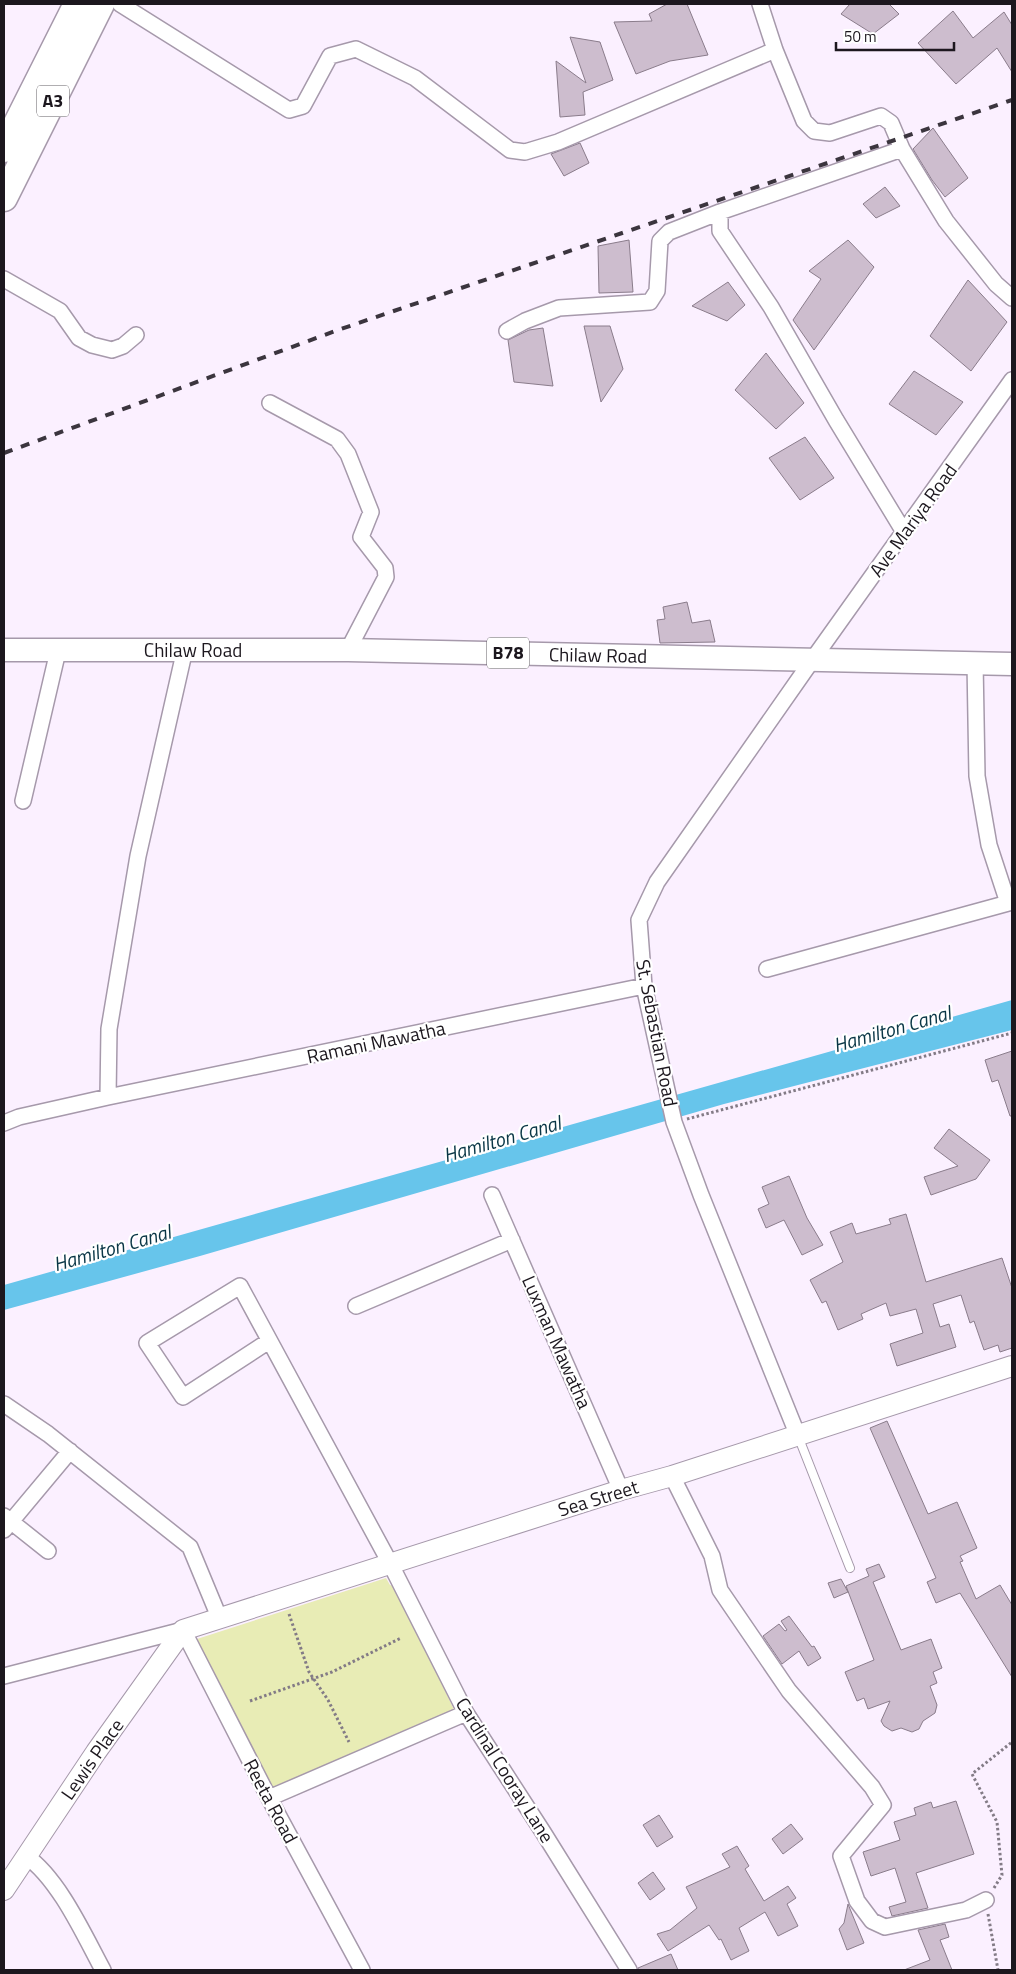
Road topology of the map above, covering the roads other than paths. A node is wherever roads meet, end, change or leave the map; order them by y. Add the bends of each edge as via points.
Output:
1 (77, 4) edge
2 (101, 4) edge
3 (120, 4) edge
4 (760, 4) edge
5 (775, 50) junction
6 (4, 149) edge
7 (902, 149) junction
8 (4, 198) edge
9 (720, 212) junction
10 (4, 280) edge
11 (1012, 298) edge
12 (507, 331) dead end
13 (136, 335) dead end
14 (1012, 380) edge
15 (270, 403) dead end
16 (904, 532) junction
17 (185, 649) junction
18 (4, 650) edge
19 (348, 650) junction
20 (58, 651) junction
21 (813, 659) junction
22 (975, 662) junction
23 (1012, 664) edge
24 (23, 801) dead end
25 (1010, 903) edge
26 (767, 968) dead end
27 (644, 986) junction
28 (108, 1097) junction
29 (4, 1123) edge
30 (492, 1195) dead end
31 (512, 1240) junction
32 (356, 1306) dead end
33 (269, 1341) junction
34 (1012, 1366) edge
35 (4, 1404) edge
36 (798, 1436) junction
37 (70, 1451) junction
38 (672, 1476) junction
39 (621, 1490) junction
40 (6, 1522) edge
41 (48, 1551) dead end
42 (391, 1565) junction
43 (850, 1568) dead end
44 (219, 1617) junction
45 (183, 1630) junction
46 (4, 1676) edge
47 (466, 1713) junction
48 (269, 1798) junction
49 (26, 1856) junction
50 (4, 1890) edge
51 (986, 1900) road end
52 (103, 1970) edge
53 (362, 1970) edge
54 (629, 1970) edge

1 - 6 highway, A3
2 - 8 highway, A3
3 - 5 street via 289,110 303,106 330,56 356,49 415,78 510,150 525,152 558,142
4 - 5 street
5 - 7 street via 804,121 814,131 830,133 881,116 890,123
7 - 9 street
7 - 11 street via 946,221 996,284
9 - 12 street via 669,232 660,241 657,291 650,302 559,308
9 - 16 street via 720,231 771,307
10 - 13 street via 60,311 78,338 92,345 112,350
14 - 16 street, Ave Mariya Road
15 - 19 street via 337,439 348,454 371,512 361,537 385,568 386,576
16 - 21 street, Ave Mariya Road
17 - 19 main road, Chilaw Road / B78
17 - 20 main road, Chilaw Road / B78
17 - 28 street via 138,856 108,1029
18 - 20 main road, Chilaw Road / B78
19 - 21 main road, Chilaw Road / B78
20 - 24 street
21 - 22 main road, Chilaw Road / B78
21 - 27 street, St. Sebastian Road via 658,882 639,920
22 - 23 main road, Chilaw Road / B78
22 - 25 street via 977,776 989,845
25 - 26 street
27 - 28 street, Ramani Mawatha
27 - 36 street, St. Sebastian Road via 674,1122
28 - 29 street, Ramani Mawatha
30 - 31 street, Luxman Mawatha
31 - 32 street
31 - 39 street, Luxman Mawatha
33 - 33 street, Cardinal Cooray Lane via 183,1397 147,1343 240,1286
33 - 42 street, Cardinal Cooray Lane
34 - 36 street, Sea Street
35 - 37 street
36 - 38 street, Sea Street
36 - 43 lane
37 - 40 street
37 - 44 street via 190,1547
38 - 39 street, Sea Street
38 - 51 street via 712,1556 720,1590 789,1691 872,1787 883,1805 841,1856 857,1901 872,1921 885,1927 966,1910
39 - 42 street, Sea Street
40 - 41 street
42 - 44 street, Sea Street
42 - 47 street, Cardinal Cooray Lane
44 - 45 street, Sea Street
45 - 46 street
45 - 48 street, Reeta Road
45 - 49 street, Lewis Place
47 - 48 street
47 - 54 street, Cardinal Cooray Lane
48 - 53 street, Reeta Road
49 - 50 street, Lewis Place
49 - 52 street via 49,1878

